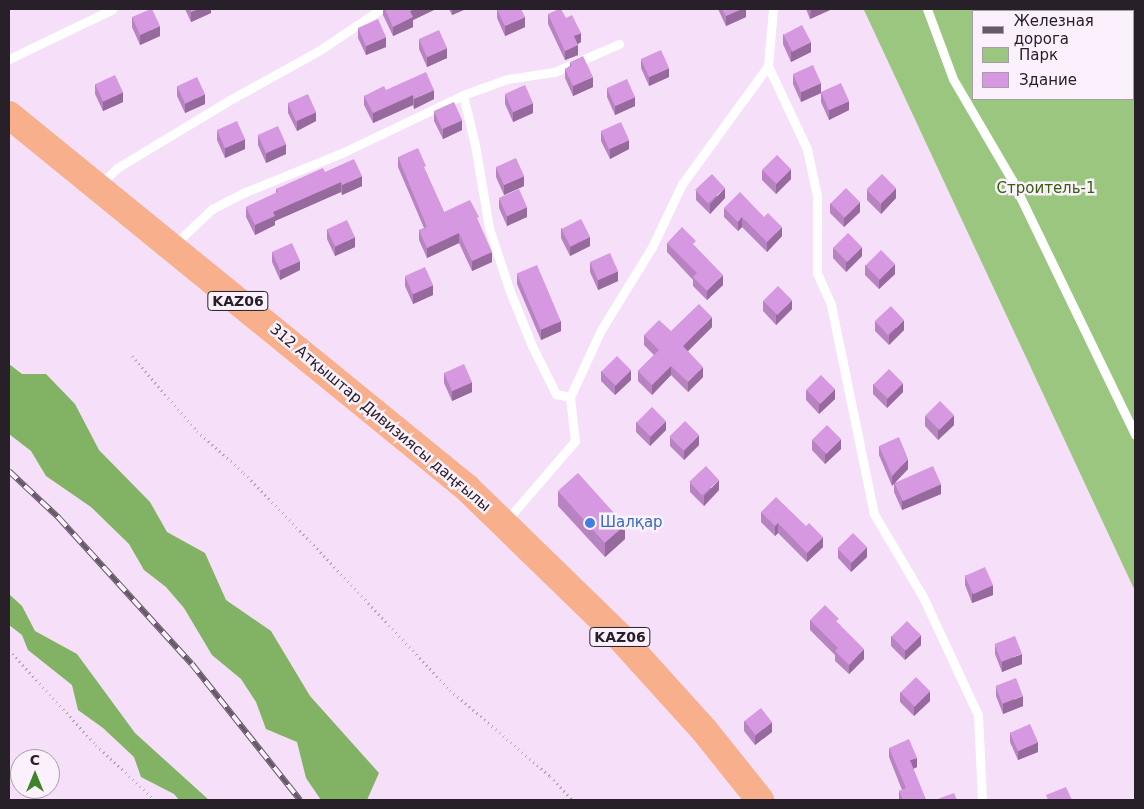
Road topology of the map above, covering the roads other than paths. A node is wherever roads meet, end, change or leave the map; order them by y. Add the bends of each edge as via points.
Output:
1 (113, 9) edge
2 (381, 9) edge
3 (773, 9) edge
4 (927, 9) edge
5 (619, 44) dead end
6 (9, 59) edge
7 (768, 66) junction
8 (462, 95) junction
9 (9, 115) edge
10 (97, 187) junction
11 (173, 247) junction
12 (570, 397) junction
13 (1135, 435) edge
14 (504, 523) junction
15 (760, 800) edge
16 (982, 800) edge

1 - 6 lane
2 - 10 lane via 320,50 117,168
3 - 7 lane
4 - 13 lane via 953,79 1012,180
5 - 8 lane via 554,72 507,79
7 - 12 lane via 682,184 652,247 601,330
7 - 16 lane via 807,149 817,196 817,273 831,304 874,514 923,597 978,715
8 - 11 lane via 344,152 212,209
8 - 12 lane via 475,146 489,228 509,289 556,394
9 - 10 highway, 312 Атқыштар Дивизиясы даңғылы / KАZ06
10 - 11 highway, 312 Атқыштар Дивизиясы даңғылы / KАZ06
11 - 14 highway, 312 Атқыштар Дивизиясы даңғылы / KАZ06 via 430,456
12 - 14 lane via 574,441
14 - 15 highway, 312 Атқыштар Дивизиясы даңғылы / KАZ06 via 619,636 704,730

